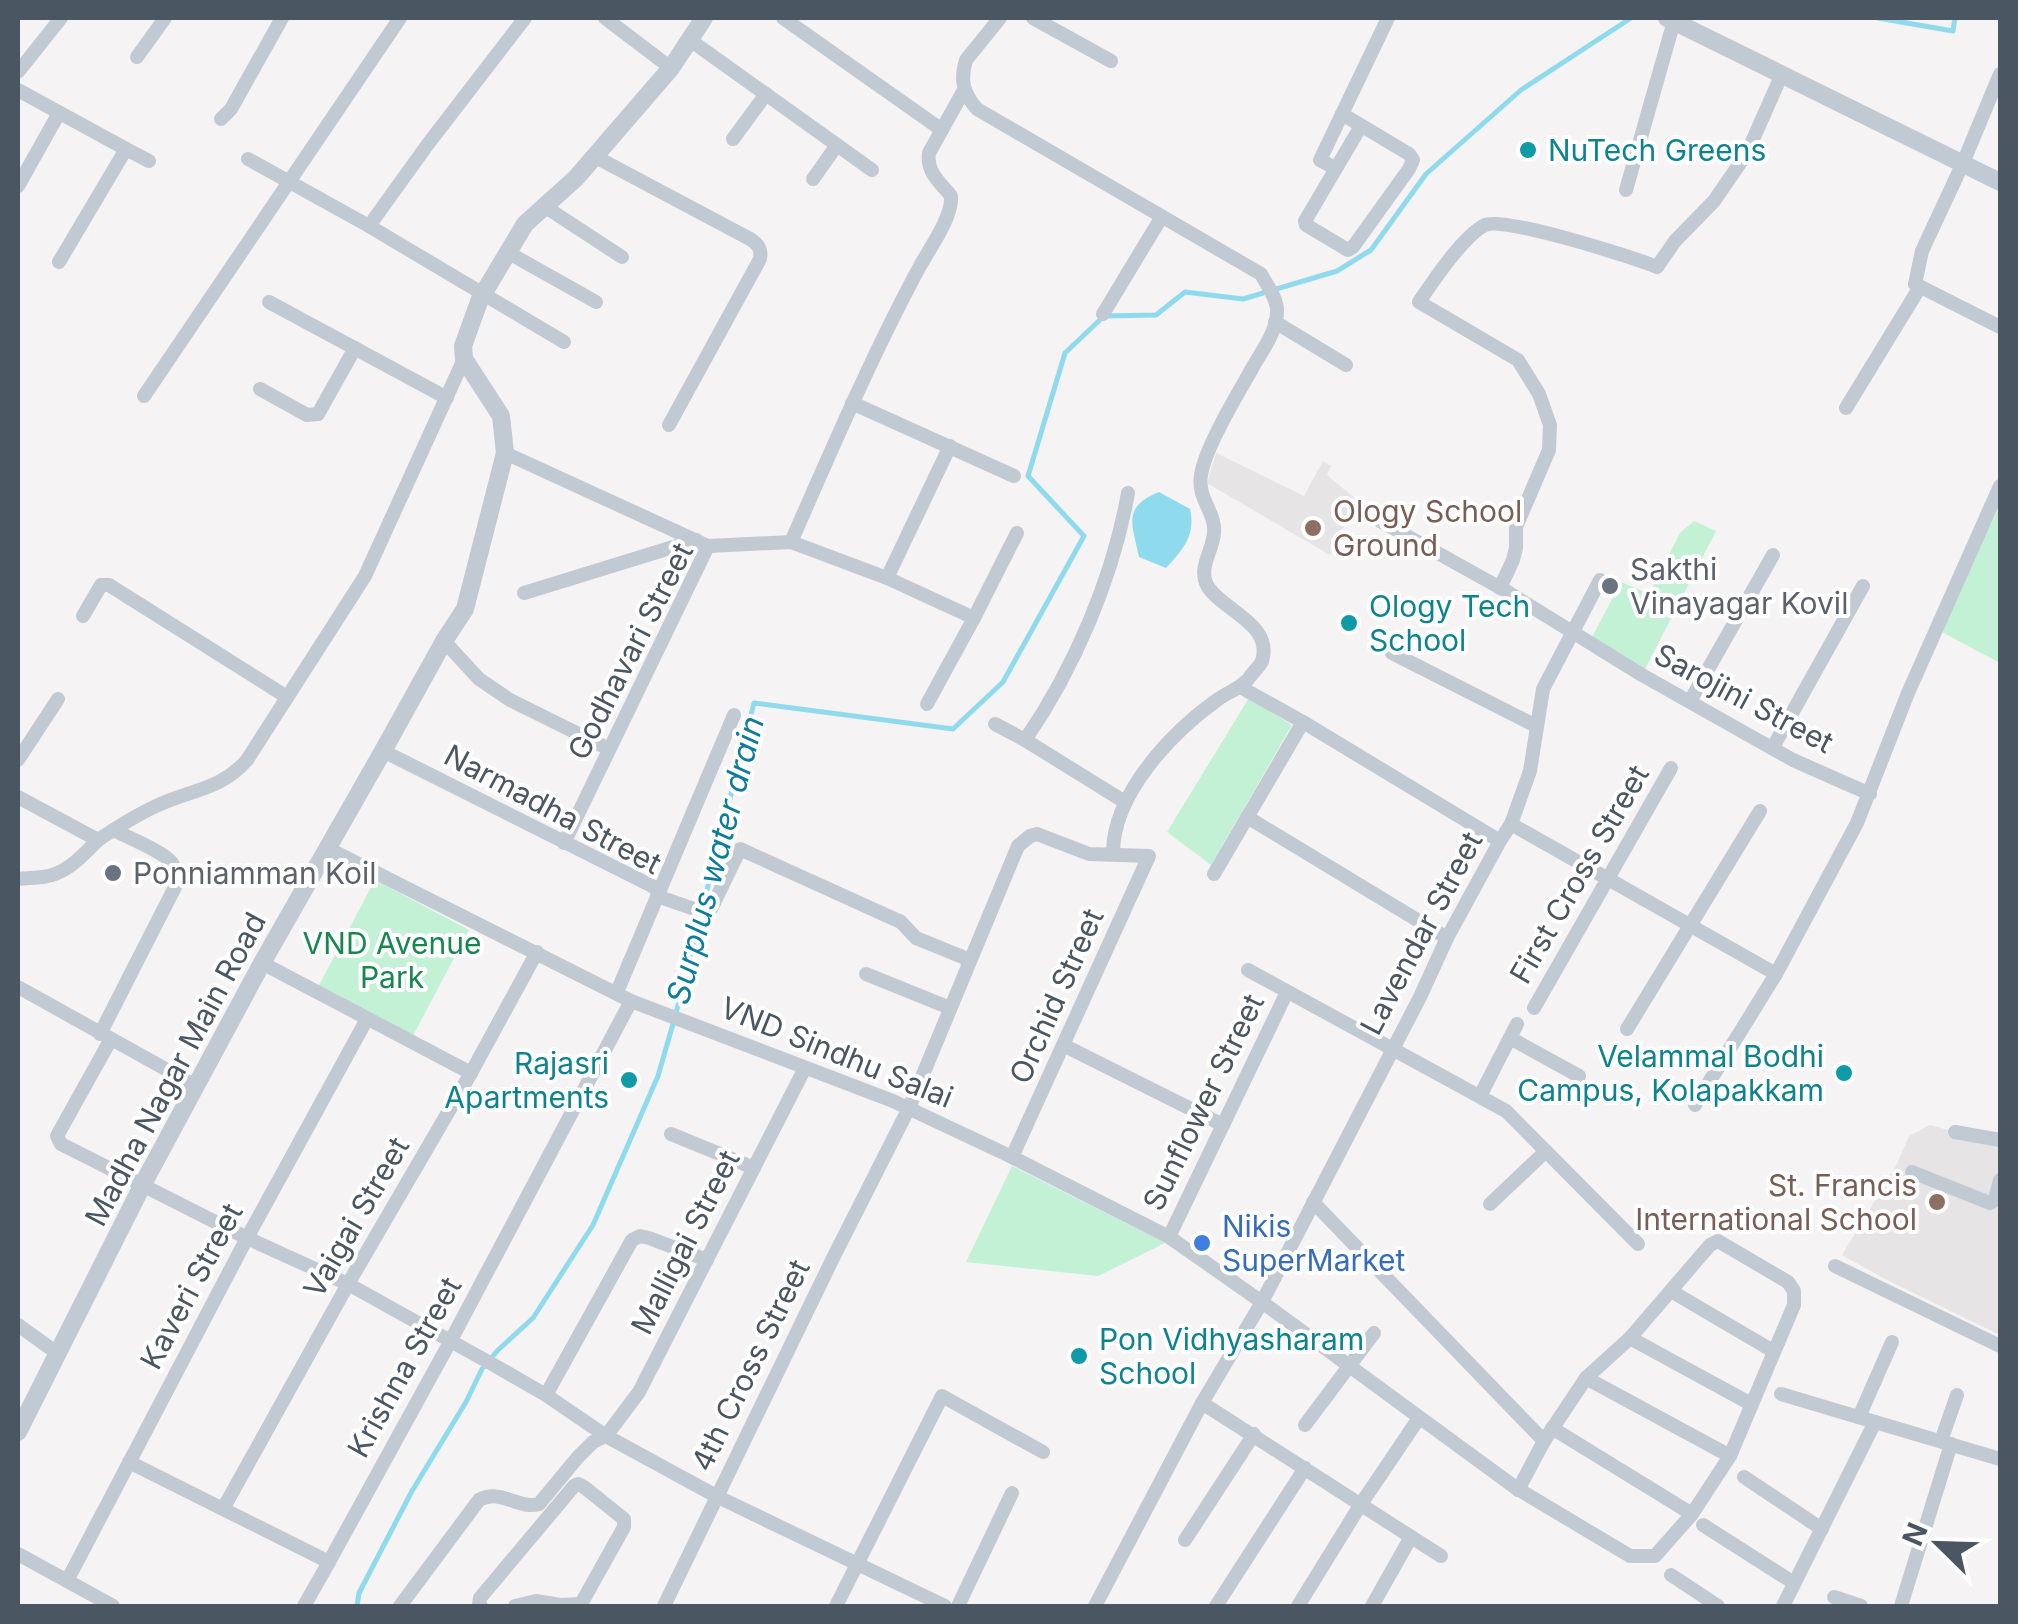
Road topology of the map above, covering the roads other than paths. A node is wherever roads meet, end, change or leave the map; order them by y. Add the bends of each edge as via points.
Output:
1 (61, 18) edge
2 (165, 18) edge
3 (282, 18) edge
4 (400, 18) edge
5 (525, 18) edge
6 (605, 18) edge
7 (704, 18) edge
8 (784, 18) edge
9 (1000, 18) edge
10 (1033, 18) edge
11 (1388, 18) edge
12 (1670, 19) edge
13 (690, 40) junction
14 (137, 57) dead end
15 (1111, 61) dead end
16 (671, 68) junction
17 (18, 72) edge
18 (1782, 74) junction
19 (2000, 74) edge
20 (18, 90) edge
21 (964, 90) junction
22 (766, 94) junction
23 (59, 113) junction
24 (1342, 114) junction
25 (222, 119) dead end
26 (1361, 126) junction
27 (942, 130) junction
28 (733, 138) dead end
29 (837, 145) junction
30 (126, 149) junction
31 (594, 156) junction
32 (248, 159) dead end
33 (148, 161) dead end
34 (1963, 163) junction
35 (1335, 168) junction
36 (872, 170) dead end
37 (813, 179) dead end
38 (288, 181) junction
39 (2000, 182) edge
40 (18, 186) edge
41 (1626, 190) dead end
42 (544, 206) junction
43 (1161, 218) junction
44 (369, 226) junction
45 (507, 252) junction
46 (622, 258) dead end
47 (59, 262) dead end
48 (1920, 287) junction
49 (483, 294) junction
50 (269, 302) dead end
51 (596, 302) dead end
52 (1103, 314) dead end
53 (1275, 322) junction
54 (2000, 327) edge
55 (564, 342) dead end
56 (355, 348) junction
57 (464, 359) junction
58 (1346, 365) dead end
59 (260, 389) dead end
60 (144, 396) dead end
61 (448, 398) junction
62 (852, 403) junction
63 (1846, 408) dead end
64 (669, 424) dead end
65 (950, 446) junction
66 (505, 453) junction
67 (1014, 476) dead end
68 (2000, 486) edge
69 (1128, 493) dead end
70 (1380, 521) dead end
71 (1017, 533) dead end
72 (791, 542) junction
73 (702, 543) junction
74 (1772, 555) dead end
75 (887, 578) junction
76 (1600, 580) dead end
77 (1495, 586) junction
78 (1863, 586) dead end
79 (524, 593) dead end
80 (84, 616) dead end
81 (974, 618) junction
82 (1572, 631) junction
83 (444, 641) junction
84 (1392, 653) dead end
85 (1242, 688) junction
86 (287, 697) junction
87 (58, 699) dead end
88 (1690, 702) junction
89 (927, 704) dead end
90 (734, 715) dead end
91 (1303, 722) junction
92 (995, 724) dead end
93 (1536, 726) junction
94 (1025, 740) junction
95 (1773, 747) junction
96 (608, 749) junction
97 (383, 752) junction
98 (18, 760) edge
99 (1671, 768) dead end
100 (1870, 794) junction
101 (18, 797) edge
102 (1125, 802) junction
103 (1760, 811) dead end
104 (1248, 818) junction
105 (1512, 824) junction
106 (114, 830) junction
107 (98, 840) junction
108 (1500, 840) junction
109 (564, 842) junction
110 (326, 848) junction
111 (1113, 853) junction
112 (1214, 874) dead end
113 (18, 880) edge
114 (1609, 880) junction
115 (658, 892) junction
116 (1691, 925) junction
117 (1448, 938) junction
118 (537, 952) junction
119 (970, 960) junction
120 (262, 963) junction
121 (1248, 970) dead end
122 (866, 974) dead end
123 (1776, 974) junction
124 (18, 987) edge
125 (617, 992) junction
126 (1287, 992) junction
127 (631, 1001) junction
128 (950, 1008) junction
129 (1534, 1008) dead end
130 (367, 1019) junction
131 (1517, 1024) dead end
132 (1627, 1029) dead end
133 (106, 1036) junction
134 (1510, 1038) junction
135 (1065, 1046) junction
136 (1392, 1050) junction
137 (805, 1068) junction
138 (471, 1073) junction
139 (1579, 1076) dead end
140 (196, 1086) junction
141 (1480, 1096) junction
142 (1695, 1105) dead end
143 (909, 1108) junction
144 (1222, 1125) junction
145 (1956, 1132) dead end
146 (671, 1134) dead end
147 (2000, 1140) edge
148 (1546, 1151) junction
149 (1012, 1157) junction
150 (754, 1168) junction
151 (1912, 1172) dead end
152 (2000, 1180) edge
153 (143, 1184) junction
154 (1313, 1202) junction
155 (1490, 1204) dead end
156 (1169, 1237) junction
157 (247, 1238) junction
158 (1638, 1244) dead end
159 (707, 1260) junction
160 (1836, 1266) dead end
161 (348, 1284) junction
162 (1671, 1291) junction
163 (1262, 1302) junction
164 (18, 1325) edge
165 (1374, 1333) dead end
166 (1630, 1338) junction
167 (450, 1342) junction
168 (1892, 1342) dead end
169 (2000, 1346) edge
170 (1773, 1352) junction
171 (57, 1353) junction
172 (1349, 1366) junction
173 (1586, 1378) junction
174 (1781, 1394) dead end
175 (546, 1395) junction
176 (1958, 1395) dead end
177 (1202, 1403) junction
178 (1751, 1404) junction
179 (1859, 1417) junction
180 (1419, 1418) junction
181 (1875, 1422) junction
182 (1305, 1425) dead end
183 (18, 1430) edge
184 (1254, 1434) junction
185 (1548, 1435) junction
186 (606, 1436) junction
187 (1946, 1443) junction
188 (1043, 1452) dead end
189 (1730, 1456) junction
190 (2000, 1460) edge
191 (129, 1462) junction
192 (1305, 1468) junction
193 (1744, 1477) dead end
194 (1517, 1489) junction
195 (1012, 1493) dead end
196 (718, 1497) junction
197 (1361, 1504) junction
198 (222, 1509) junction
199 (1692, 1514) junction
200 (1703, 1525) dead end
201 (1822, 1529) junction
202 (1411, 1537) junction
203 (1185, 1540) dead end
204 (18, 1554) edge
205 (1441, 1556) dead end
206 (329, 1562) junction
207 (858, 1563) junction
208 (1671, 1575) dead end
209 (68, 1580) junction
210 (1794, 1583) junction
211 (1834, 1597) dead end
212 (113, 1606) edge
213 (304, 1606) edge
214 (400, 1606) edge
215 (481, 1606) edge
216 (515, 1606) edge
217 (664, 1606) edge
218 (836, 1606) edge
219 (945, 1606) edge
220 (958, 1606) edge
221 (1095, 1606) edge
222 (1216, 1606) edge
223 (1298, 1606) edge
224 (1372, 1606) edge
225 (1718, 1606) edge
226 (1782, 1606) edge
227 (1861, 1606) edge
228 (1901, 1606) edge

1 - 17 street
2 - 14 street
3 - 25 street
4 - 38 street
5 - 44 street
6 - 16 street
7 - 13 street
8 - 27 street
9 - 21 street via 966,60
10 - 15 street
11 - 24 street
12 - 18 street
12 - 41 street
13 - 16 street
13 - 22 street
16 - 31 street
18 - 34 street
18 - 77 street via 1747,153 1657,267 1490,222 1442,268 1419,302 1518,360 1550,424 1549,450 1516,527 1513,560
19 - 34 street
20 - 23 street
21 - 27 street
21 - 43 street via 977,109
22 - 28 street
22 - 29 street
23 - 30 street
23 - 40 street
24 - 26 street
24 - 35 street via 1320,160
26 - 35 street
26 - 35 street via 1413,160 1350,249 1304,221
27 - 62 street via 928,164 951,196 950,211
29 - 36 street
29 - 37 street
30 - 33 street
30 - 47 street
31 - 42 street
31 - 64 street via 750,238 761,252
32 - 38 street
34 - 39 street
34 - 48 street via 1922,250
38 - 44 street
38 - 60 street
42 - 45 street
42 - 46 street
43 - 52 street
43 - 53 street via 1261,274 1277,309
44 - 49 street
45 - 49 street
45 - 51 street
48 - 54 street
48 - 63 street
49 - 55 street
49 - 57 street
50 - 56 street
53 - 58 street
53 - 85 street via 1201,471 1214,532 1204,578 1214,595 1250,621 1261,642 1262,660
56 - 59 street via 318,414
56 - 61 street
57 - 61 street
57 - 66 street, Madha Nagar Main Road via 502,416
61 - 86 street via 364,576
62 - 65 street
62 - 72 street
65 - 67 street
65 - 75 street
66 - 73 street
66 - 83 street, Madha Nagar Main Road via 465,608
68 - 100 street
69 - 94 street via 1080,646
70 - 77 street, Sarojini Street
71 - 81 street
72 - 73 street, Godhavari Street
72 - 75 street, Godhavari Street
73 - 79 street
73 - 96 street, Godhavari Street
74 - 88 street
75 - 81 street, Godhavari Street
76 - 82 street, Lavendar Street
77 - 82 street, Sarojini Street
78 - 95 street
80 - 86 street via 98,589 109,586
81 - 89 street
82 - 88 street, Sarojini Street
82 - 93 street, Lavendar Street via 1543,689
83 - 96 street via 479,679 510,700
83 - 97 street, Madha Nagar Main Road
84 - 93 street
85 - 91 street
85 - 102 street via 1222,696 1170,741
86 - 106 street via 235,774
87 - 98 street
88 - 95 street, Sarojini Street
90 - 115 street
91 - 104 street
91 - 108 street
92 - 94 street
93 - 105 street, Lavendar Street
94 - 102 street
95 - 100 street, Sarojini Street
96 - 109 street, Godhavari Street
97 - 109 street, Narmadha Street
97 - 110 street, Madha Nagar Main Road
99 - 114 street, First Cross Street
100 - 123 street
101 - 107 street
102 - 111 street
103 - 116 street
104 - 112 street
104 - 117 street
105 - 108 street, Lavendar Street
105 - 114 street
106 - 107 street
106 - 133 street via 165,856 176,876
107 - 113 street via 62,871
108 - 117 street, Lavendar Street
109 - 115 street, Narmadha Street
110 - 118 street, VND Sindhu Salai
110 - 120 street, Madha Nagar Main Road
111 - 119 street, 4th Cross Street via 1088,854 1030,836 1018,846
111 - 135 street, Orchid Street via 1149,856
114 - 116 street
114 - 129 street, First Cross Street
115 - 119 street via 704,910 740,849
115 - 125 street, Narmadha Street
116 - 123 street
116 - 132 street
117 - 136 street, Lavendar Street
118 - 125 street, VND Sindhu Salai
118 - 138 street, Vaigai Street
119 - 128 street, 4th Cross Street
120 - 130 street
120 - 140 street, Madha Nagar Main Road
121 - 126 street
122 - 128 street
123 - 142 street
124 - 133 street
125 - 127 street, VND Sindhu Salai
126 - 136 street
126 - 144 street, Sunflower Street
127 - 137 street, VND Sindhu Salai
127 - 167 street, Krishna Street
128 - 143 street, 4th Cross Street
130 - 138 street
130 - 157 street, Kaveri Street
131 - 134 street
133 - 140 street
133 - 153 street via 56,1138
134 - 139 street
134 - 141 street
135 - 144 street
135 - 149 street, Orchid Street
136 - 141 street
136 - 154 street, Lavendar Street
137 - 143 street, VND Sindhu Salai
137 - 150 street, Malligai Street
138 - 161 street, Vaigai Street
140 - 153 street, Madha Nagar Main Road
141 - 148 street
143 - 149 street, VND Sindhu Salai
143 - 196 street, 4th Cross Street
144 - 156 street, Sunflower Street
145 - 147 street
146 - 150 street
148 - 155 street
148 - 158 street
149 - 156 street, VND Sindhu Salai
150 - 159 street, Malligai Street
151 - 152 street via 1990,1203
153 - 157 street
153 - 171 street, Madha Nagar Main Road
154 - 163 street, Lavendar Street
154 - 185 street
156 - 163 street, VND Sindhu Salai
157 - 161 street
157 - 191 street, Kaveri Street
159 - 175 street via 649,1238 632,1240
159 - 186 street, Malligai Street via 640,1392
160 - 169 street
161 - 167 street
161 - 198 street, Vaigai Street
162 - 166 street
162 - 170 street
162 - 170 street, VND Sindhu Salai via 1718,1241 1788,1282 1794,1305
163 - 172 street, VND Sindhu Salai
163 - 177 street, Lavendar Street
164 - 171 street
165 - 172 street
166 - 173 street
166 - 178 street
167 - 175 street
167 - 206 street, Krishna Street
168 - 179 street
170 - 178 street, VND Sindhu Salai
171 - 183 street, Madha Nagar Main Road
172 - 180 street, VND Sindhu Salai
172 - 182 street
173 - 185 street
173 - 189 street
174 - 179 street
175 - 186 street
176 - 187 street
177 - 184 street
177 - 221 street, Lavendar Street
178 - 189 street, VND Sindhu Salai
179 - 181 street
180 - 194 street, VND Sindhu Salai
180 - 197 street
181 - 187 street
181 - 201 street
184 - 192 street
184 - 203 street
185 - 194 street
185 - 199 street
186 - 196 street
186 - 214 street, Malligai Street via 578,1457 539,1504 496,1495 480,1500
187 - 190 street
187 - 228 street
188 - 207 street via 942,1396
189 - 199 street, VND Sindhu Salai
191 - 198 street
191 - 209 street, Kaveri Street
192 - 197 street
192 - 222 street
193 - 201 street
194 - 199 street, VND Sindhu Salai via 1630,1556 1655,1556
195 - 220 street
196 - 207 street
196 - 217 street, 4th Cross Street
197 - 202 street
197 - 223 street
198 - 206 street
200 - 210 street
201 - 210 street
202 - 205 street
202 - 224 street
204 - 209 street
206 - 213 street, Krishna Street
207 - 218 street
207 - 219 street
208 - 225 street
209 - 212 street
210 - 226 street
211 - 227 street
215 - 216 street via 480,1598 574,1486 584,1486 624,1519 581,1604

